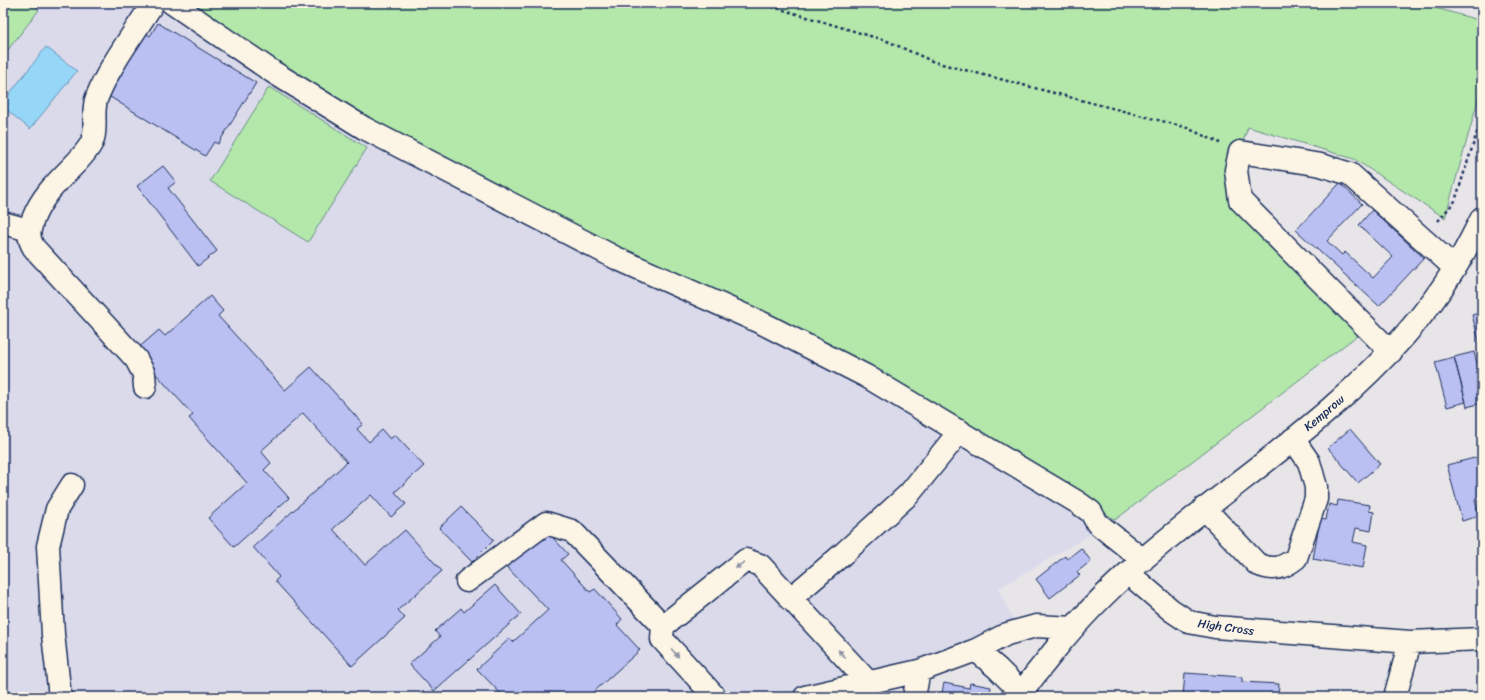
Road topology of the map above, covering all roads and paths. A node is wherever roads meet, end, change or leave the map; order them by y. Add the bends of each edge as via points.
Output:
1 (153, 3) edge
2 (172, 3) edge
3 (760, 3) edge
4 (1482, 117) edge
5 (1240, 152) junction
6 (1482, 218) edge
7 (3, 223) edge
8 (29, 230) junction
9 (1415, 234) junction
10 (1455, 268) junction
11 (1391, 352) junction
12 (145, 387) dead end
13 (960, 431) junction
14 (1293, 439) junction
15 (72, 485) dead end
16 (1204, 508) junction
17 (1136, 566) junction
18 (467, 581) dead end
19 (790, 599) junction
20 (663, 626) junction
21 (1073, 628) junction
22 (1482, 639) edge
23 (1410, 642) junction
24 (976, 650) junction
25 (919, 671) junction
26 (868, 682) junction
27 (1021, 695) edge
28 (60, 697) edge
29 (715, 697) edge
30 (805, 697) edge
31 (914, 697) edge
32 (1395, 697) edge

1 - 8 street via 96,98 93,108 92,142 82,157 49,191 38,207
2 - 13 street, High Cross via 273,72 364,128 616,258 796,340 866,376
3 - 5 path via 888,41 934,62 1185,127
4 - 9 path via 1455,201 1439,221
5 - 9 street via 1321,165 1350,174
5 - 11 street via 1236,170 1240,200
6 - 10 street, Kemprow
7 - 8 street
8 - 12 street via 29,240 34,248 136,359 144,374
9 - 10 street
10 - 11 street, Kemprow
11 - 14 street, Kemprow
13 - 17 street, High Cross via 1091,512 1097,523
13 - 19 street via 909,494
14 - 16 street, Kemprow
14 - 16 street via 1309,462 1316,487 1316,499 1296,558 1281,568 1269,569 1257,564
15 - 28 street via 57,509 48,546
16 - 17 street, Kemprow
17 - 21 street
17 - 23 street, High Cross via 1171,610 1189,622 1247,631
18 - 20 street via 546,523 572,531
19 -> 20 street via 760,565 746,560
26 -> 19 street
20 -> 29 street via 662,639
21 - 24 street via 1036,626 1007,634
21 - 27 street
22 - 23 street, High Cross
23 - 32 street
24 - 25 street
24 - 27 street via 998,669
25 - 26 street
25 - 31 street
26 - 30 street

